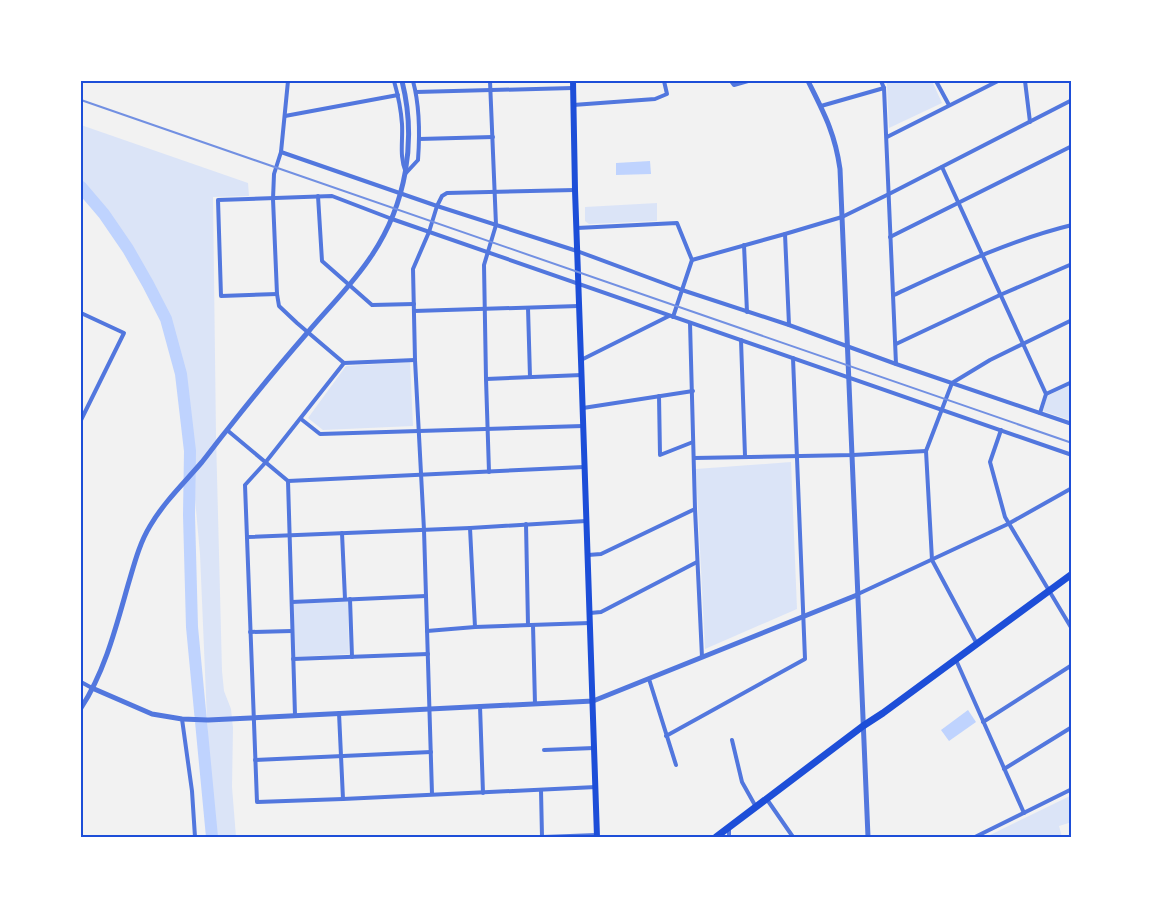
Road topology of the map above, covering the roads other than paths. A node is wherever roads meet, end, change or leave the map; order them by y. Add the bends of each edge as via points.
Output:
1 (288, 81) edge
2 (394, 81) edge
3 (402, 81) edge
4 (413, 81) edge
5 (490, 81) edge
6 (664, 81) edge
7 (730, 81) edge
8 (748, 81) edge
9 (808, 81) edge
10 (881, 81) edge
11 (936, 81) edge
12 (998, 81) edge
13 (1025, 81) edge
14 (573, 85) edge
15 (884, 88) junction
16 (490, 90) junction
17 (416, 92) junction
18 (398, 95) junction
19 (1072, 100) edge
20 (573, 105) junction
21 (949, 105) junction
22 (821, 106) junction
23 (285, 116) junction
24 (1030, 122) junction
25 (493, 136) junction
26 (887, 136) junction
27 (419, 139) junction
28 (1072, 146) edge
29 (281, 152) junction
30 (942, 167) junction
31 (406, 173) junction
32 (575, 190) junction
33 (401, 192) junction
34 (495, 192) junction
35 (889, 194) junction
36 (318, 196) junction
37 (273, 199) junction
38 (958, 204) junction
39 (437, 206) junction
40 (842, 217) junction
41 (392, 219) junction
42 (496, 225) junction
43 (1072, 225) edge
44 (576, 228) junction
45 (429, 232) junction
46 (785, 234) junction
47 (890, 237) junction
48 (744, 246) junction
49 (577, 251) junction
50 (488, 253) junction
51 (982, 255) junction
52 (692, 260) junction
53 (1072, 264) edge
54 (578, 284) junction
55 (349, 285) junction
56 (682, 290) junction
57 (277, 294) junction
58 (1000, 294) junction
59 (894, 295) junction
60 (414, 304) junction
61 (579, 306) junction
62 (528, 308) junction
63 (485, 309) junction
64 (414, 311) junction
65 (747, 312) junction
66 (81, 313) edge
67 (671, 316) junction
68 (1072, 320) edge
69 (690, 323) junction
70 (789, 325) junction
71 (308, 332) junction
72 (741, 340) junction
73 (896, 344) junction
74 (1023, 344) junction
75 (848, 347) junction
76 (793, 358) junction
77 (415, 360) junction
78 (581, 360) junction
79 (345, 363) junction
80 (896, 364) junction
81 (582, 375) junction
82 (530, 376) junction
83 (849, 378) junction
84 (486, 379) junction
85 (952, 382) junction
86 (1072, 382) edge
87 (693, 391) junction
88 (1046, 394) junction
89 (659, 395) junction
90 (583, 408) junction
91 (942, 410) junction
92 (1040, 413) junction
93 (301, 418) junction
94 (81, 420) edge
95 (1072, 424) edge
96 (583, 426) junction
97 (487, 429) junction
98 (227, 430) junction
99 (418, 430) junction
100 (1001, 430) junction
101 (693, 442) junction
102 (926, 451) junction
103 (853, 455) junction
104 (1072, 455) edge
105 (745, 456) junction
106 (796, 456) junction
107 (694, 458) junction
108 (265, 463) junction
109 (584, 467) junction
110 (489, 472) junction
111 (420, 475) junction
112 (288, 481) junction
113 (1072, 488) edge
114 (696, 509) junction
115 (586, 521) junction
116 (526, 524) junction
117 (1008, 524) junction
118 (470, 528) junction
119 (424, 530) junction
120 (342, 533) junction
121 (290, 536) junction
122 (247, 537) junction
123 (588, 555) junction
124 (932, 560) junction
125 (698, 562) junction
126 (1072, 574) edge
127 (1048, 590) junction
128 (857, 595) junction
129 (426, 596) junction
130 (347, 599) junction
131 (292, 603) junction
132 (589, 613) junction
133 (802, 616) junction
134 (590, 623) junction
135 (528, 625) junction
136 (533, 625) junction
137 (475, 627) junction
138 (1072, 629) edge
139 (292, 631) junction
140 (427, 631) junction
141 (250, 632) junction
142 (977, 644) junction
143 (428, 654) junction
144 (352, 657) junction
145 (702, 657) junction
146 (292, 659) junction
147 (956, 660) junction
148 (1072, 665) edge
149 (649, 678) junction
150 (81, 682) edge
151 (92, 688) junction
152 (593, 700) junction
153 (535, 704) junction
154 (480, 706) junction
155 (81, 708) edge
156 (430, 708) junction
157 (339, 713) junction
158 (295, 715) junction
159 (253, 718) junction
160 (182, 719) junction
161 (983, 722) junction
162 (863, 726) junction
163 (1072, 727) edge
164 (666, 736) junction
165 (732, 740) dead end
166 (594, 748) junction
167 (544, 750) dead end
168 (431, 752) junction
169 (341, 755) junction
170 (255, 760) junction
171 (676, 765) dead end
172 (1004, 769) junction
173 (596, 787) junction
174 (1072, 789) edge
175 (541, 790) junction
176 (483, 793) junction
177 (432, 795) junction
178 (766, 798) junction
179 (343, 799) junction
180 (756, 807) junction
181 (1024, 813) junction
182 (729, 827) junction
183 (597, 836) edge
184 (195, 837) edge
185 (543, 837) edge
186 (716, 837) edge
187 (729, 837) edge
188 (793, 837) edge
189 (868, 837) edge
190 (975, 837) edge

1 - 23 street
2 - 18 street
3 - 31 street via 408,120
4 - 17 street
5 - 16 street
6 - 20 street via 667,94 655,99
7 - 8 street via 734,85
9 - 22 street
10 - 15 street
11 - 21 street
12 - 21 street
13 - 24 street
14 - 16 street
14 - 20 main road
15 - 22 street
15 - 26 street
16 - 17 street
16 - 25 street
17 - 27 street
18 - 23 street
18 - 31 street via 401,162
19 - 24 street
20 - 32 main road
21 - 26 street
22 - 40 street via 838,152
23 - 29 street
24 - 30 street
25 - 27 street
25 - 34 street
26 - 35 street
27 - 31 street via 418,160
28 - 38 street
29 - 33 street
29 - 37 street via 274,174
30 - 35 street
30 - 38 street
31 - 33 street
32 - 34 street
32 - 44 main road
33 - 39 street
33 - 41 street
34 - 39 street via 447,193
34 - 42 street
35 - 40 street
35 - 47 street
36 - 37 street
36 - 41 street via 332,196
36 - 55 street via 322,261
37 - 57 street
37 - 57 street via 218,200 221,296
38 - 47 street
38 - 51 street
39 - 42 street
39 - 45 street
40 - 46 street
40 - 75 street
41 - 45 street
41 - 55 street
42 - 49 street
42 - 50 street
43 - 51 street
44 - 49 main road
44 - 52 street via 677,223
45 - 50 street
45 - 60 street via 413,269
46 - 48 street
46 - 70 street
47 - 59 street
48 - 52 street
48 - 65 street
49 - 54 main road
49 - 56 street
50 - 54 street
50 - 63 street via 484,265
51 - 58 street
51 - 59 street
52 - 56 street
53 - 58 street
54 - 61 main road
54 - 67 street
55 - 60 street via 372,305
55 - 71 street
56 - 65 street
56 - 67 street
57 - 71 street via 279,306
58 - 73 street
58 - 74 street
59 - 73 street
60 - 64 street
61 - 62 street
61 - 78 main road
62 - 63 street
62 - 82 street
63 - 64 street
63 - 84 street
64 - 77 street
65 - 70 street
66 - 94 street via 124,333
67 - 69 street
67 - 78 street
68 - 74 street
69 - 72 street
69 - 87 street
70 - 75 street
71 - 79 street
71 - 98 street
72 - 76 street
72 - 105 street
73 - 80 street
74 - 85 street
74 - 88 street
75 - 80 street
75 - 83 street
76 - 83 street
76 - 106 street
77 - 79 street
77 - 99 street
78 - 81 main road
79 - 93 street
80 - 85 street
81 - 82 street
81 - 90 main road
82 - 84 street
83 - 91 street
83 - 103 street
84 - 97 street
85 - 91 street
85 - 92 street
86 - 88 street
87 - 89 street
87 - 101 street
88 - 92 street
89 - 90 street
89 - 101 street via 660,455
90 - 96 main road
91 - 100 street
91 - 102 street
92 - 95 street
93 - 99 street via 320,434
93 - 108 street
96 - 97 street
96 - 109 main road
97 - 99 street
97 - 110 street
98 - 108 street
98 - 151 street via 148,528 110,648
99 - 111 street
100 - 104 street
100 - 117 street via 990,462
101 - 107 street
102 - 103 street
102 - 124 street
103 - 106 street
103 - 128 street
105 - 106 street
105 - 107 street
106 - 133 street
107 - 114 street
108 - 112 street
108 - 122 street via 245,485
109 - 110 street
109 - 115 main road
110 - 111 street
111 - 112 street
111 - 119 street
112 - 121 street
113 - 117 street
114 - 123 street via 601,554
114 - 125 street
115 - 116 street
115 - 123 main road
116 - 118 street
116 - 135 street
117 - 124 street
117 - 127 street
118 - 119 street
118 - 137 street
119 - 120 street
119 - 129 street
120 - 121 street
120 - 130 street
121 - 122 street
121 - 131 street
122 - 141 street
123 - 132 main road
124 - 128 street
124 - 142 street
125 - 132 street via 601,612
125 - 145 street
126 - 127 highway
127 - 138 street
127 - 142 highway
128 - 133 street
128 - 162 street
129 - 130 street
129 - 140 street
130 - 131 street
130 - 144 street
131 - 139 street
132 - 134 main road
133 - 145 street
133 - 164 street via 805,658
134 - 136 street
134 - 152 main road
135 - 136 street
135 - 137 street
136 - 153 street
137 - 140 street
139 - 141 street
139 - 146 street
140 - 143 street
141 - 159 street
142 - 147 highway
143 - 144 street
143 - 156 street
144 - 146 street
145 - 149 street
146 - 158 street
147 - 161 street
147 - 162 highway
148 - 161 street
149 - 152 street
149 - 164 street
150 - 151 street
151 - 155 street
151 - 160 street via 152,714
152 - 153 street
152 - 166 main road
153 - 154 street
154 - 156 street
154 - 176 street
156 - 157 street
156 - 168 street
157 - 158 street
157 - 169 street
158 - 159 street
159 - 160 street
159 - 170 street
160 - 184 street
161 - 172 street
162 - 178 highway
162 - 189 street
163 - 172 street
164 - 171 street
165 - 180 street via 742,782
166 - 167 street
166 - 173 main road
168 - 169 street
168 - 177 street
169 - 170 street
169 - 179 street
170 - 179 street via 257,802
172 - 181 street
173 - 175 street
173 - 183 main road
174 - 181 street
175 - 176 street
175 - 185 street
176 - 177 street
177 - 179 street
178 - 180 highway
178 - 188 street
180 - 182 highway
181 - 190 street
182 - 186 highway
182 - 187 street
183 - 185 street

